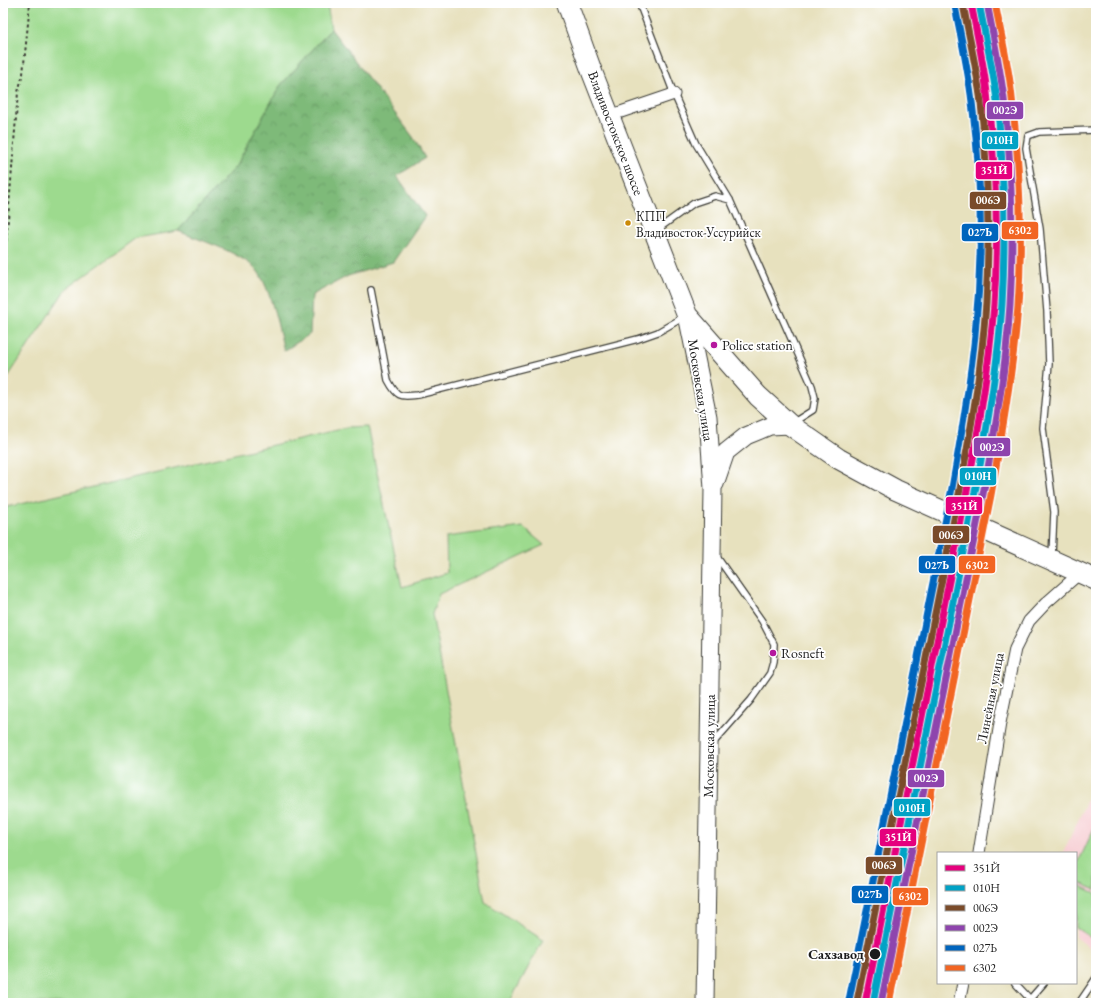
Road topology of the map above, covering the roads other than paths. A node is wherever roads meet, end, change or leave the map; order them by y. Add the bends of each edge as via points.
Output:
1 (567, 3) edge
2 (639, 3) edge
3 (674, 94) junction
4 (609, 116) junction
5 (1096, 130) edge
6 (730, 200) junction
7 (655, 232) junction
8 (371, 290) dead end
9 (687, 315) junction
10 (790, 425) junction
11 (713, 489) junction
12 (712, 550) junction
13 (1044, 557) junction
14 (1088, 577) edge
15 (710, 747) junction
16 (979, 852) edge
17 (1096, 978) edge
18 (963, 984) edge
19 (1016, 984) edge
20 (1043, 984) edge
21 (1028, 1001) edge
22 (705, 1003) edge
23 (958, 1003) edge
24 (1079, 1003) edge

1 - 4 highway, Владивостокское шоссе
2 - 3 lane
3 - 4 street
3 - 6 lane via 696,144
4 - 7 highway, Владивостокское шоссе
5 - 13 lane via 1039,132 1028,136 1026,148 1040,229 1047,311 1049,364 1043,428 1054,512
6 - 7 lane via 715,196 694,203
6 - 10 lane via 812,386 815,398 813,410
7 - 9 highway, Владивостокское шоссе
8 - 9 lane via 388,380 395,392 405,396 418,395 638,339 658,332
9 - 10 highway, Владивостокское шоссе via 758,396
9 - 11 main road, Московская улица via 708,417
10 - 11 main road, Московская улица via 770,426 746,436 726,452
10 - 13 highway, Владивостокское шоссе via 839,459 896,490
11 - 12 main road, Московская улица
12 - 15 main road, Московская улица
12 - 15 lane via 762,621 774,644 770,673 751,700
13 - 14 highway, Владивостокское шоссе
14 - 16 street, Линейная улица via 1046,602 1028,621 1015,649
15 - 22 main road, Московская улица
17 - 24 lane
18 - 23 street
19 - 21 lane
20 - 21 lane

